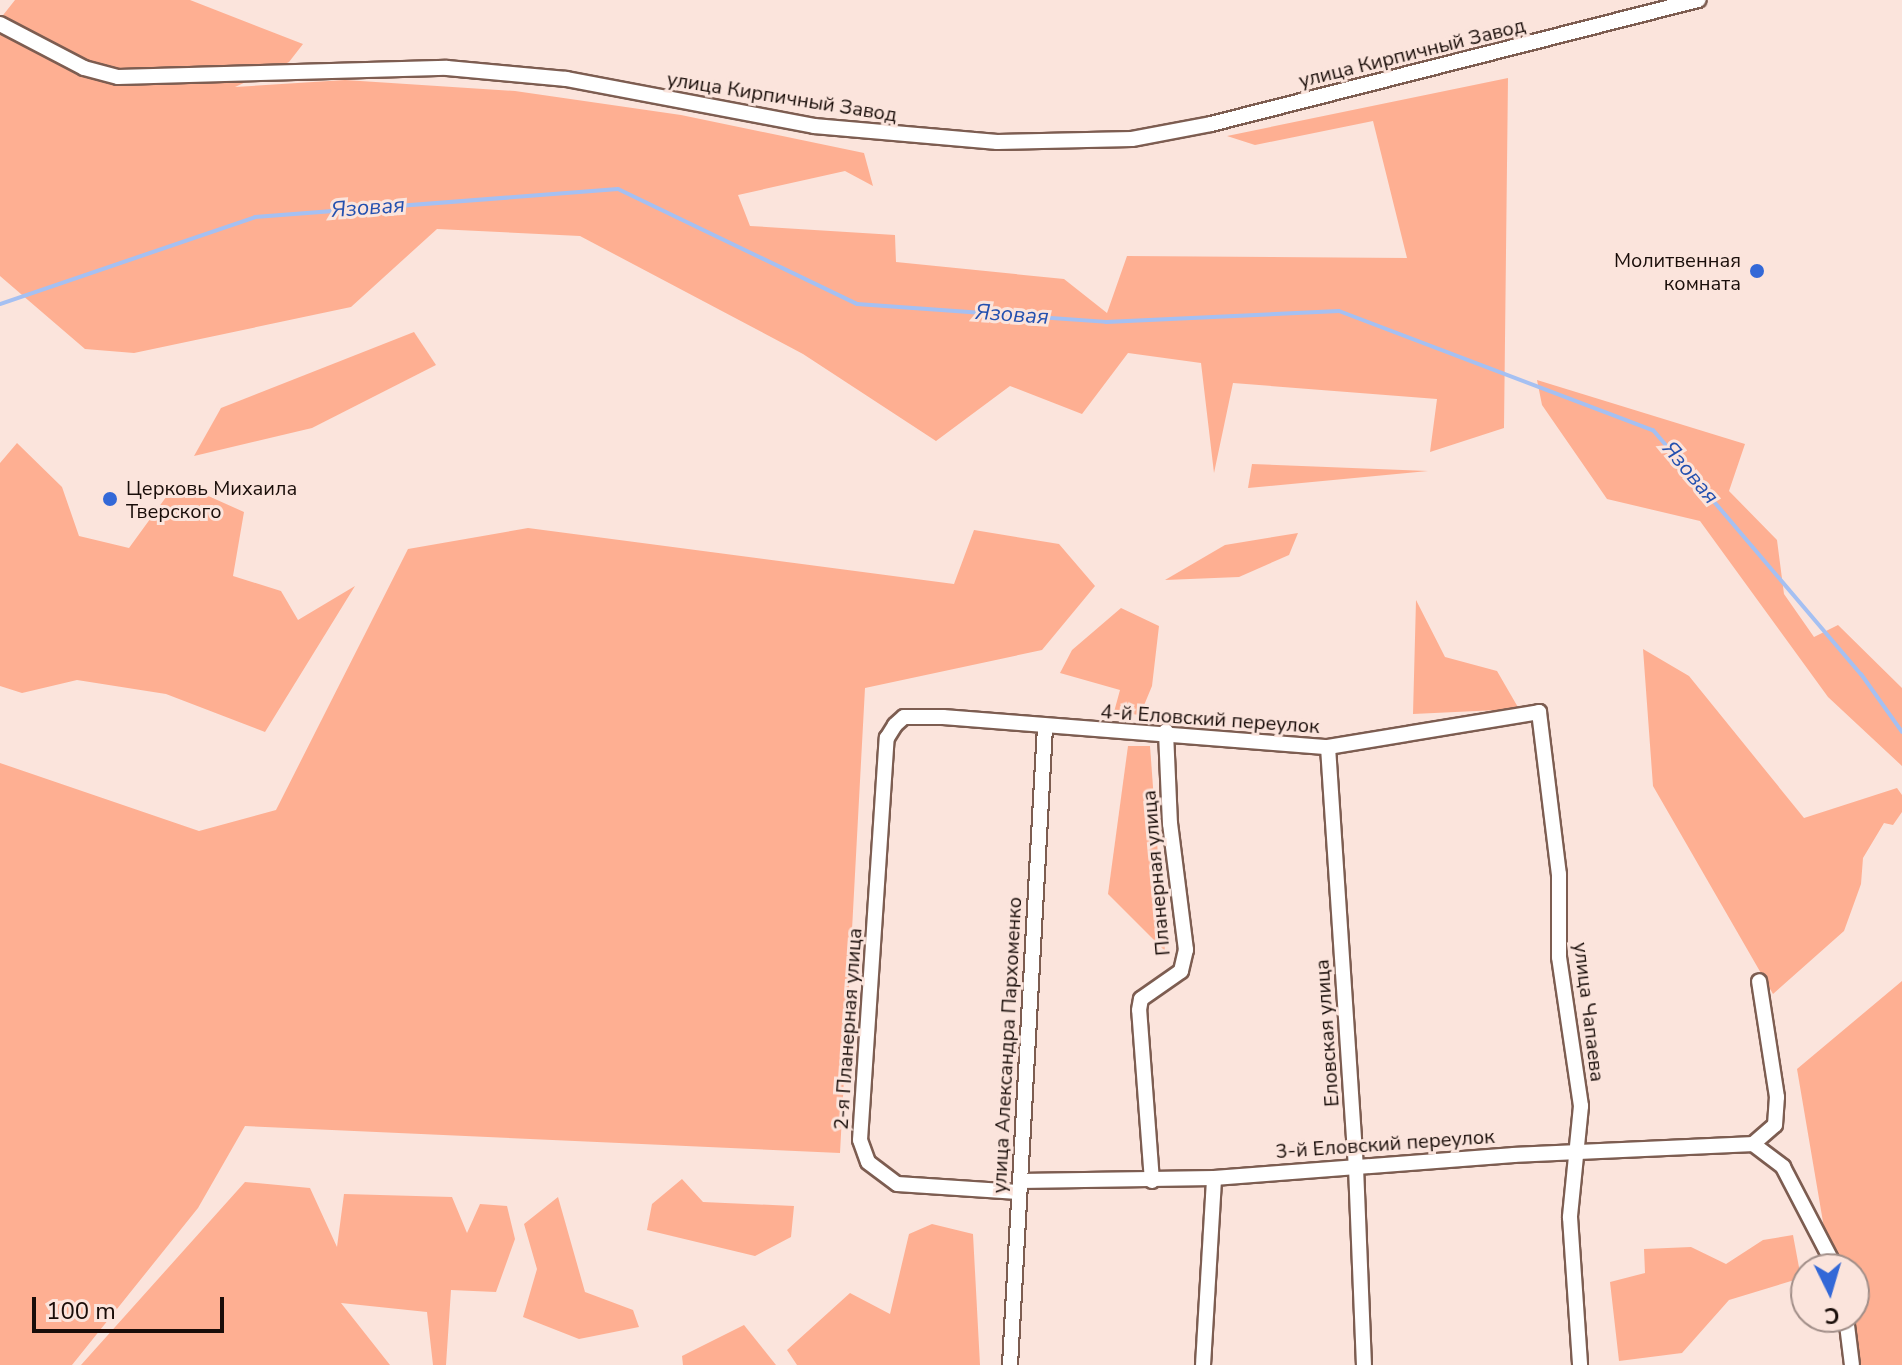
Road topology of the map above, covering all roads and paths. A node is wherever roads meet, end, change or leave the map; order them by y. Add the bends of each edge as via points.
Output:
1 (1698, 0) edge
2 (0, 24) edge
3 (1539, 712) joint
4 (1045, 727) junction
5 (1166, 731) junction
6 (887, 738) joint
7 (1328, 747) junction
8 (1759, 981) dead end
9 (1753, 1144) junction
10 (1575, 1152) junction
11 (1356, 1167) junction
12 (1214, 1178) junction
13 (1152, 1181) junction
14 (1019, 1186) junction
15 (1828, 1253) edge
16 (1848, 1333) edge
17 (1010, 1365) edge
18 (1203, 1365) edge
19 (1364, 1365) edge
20 (1580, 1365) edge
21 (1852, 1365) edge

1 - 2 street, улица Кирпичный Завод via 1211,124 1132,139 1012,141 949,141 814,126 566,79 447,68 118,77 84,68
3 - 7 street, 4-й Еловский переулок
3 - 10 street, улица Чапаева via 1559,874 1559,957 1581,1106
4 - 5 street, 4-й Еловский переулок
4 - 6 street, 4-й Еловский переулок via 904,717
4 - 14 street, улица Александра Пархоменко
5 - 7 street, 4-й Еловский переулок
5 - 13 street, Планерная улица via 1170,824 1186,950 1181,971 1141,999 1139,1010
6 - 14 street, 2-я Планерная улица via 860,1140 868,1162 897,1184
7 - 11 street, Еловская улица
8 - 9 street via 1777,1097 1775,1125
9 - 10 street, 3-й Еловский переулок
9 - 15 street via 1783,1167
10 - 11 street, 3-й Еловский переулок
10 - 20 street, улица Чапаева via 1570,1217
11 - 12 street, 3-й Еловский переулок
11 - 19 street, Еловская улица
12 - 13 street, 3-й Еловский переулок
12 - 18 street
13 - 14 street, 3-й Еловский переулок
14 - 17 street, улица Александра Пархоменко
16 - 21 street

